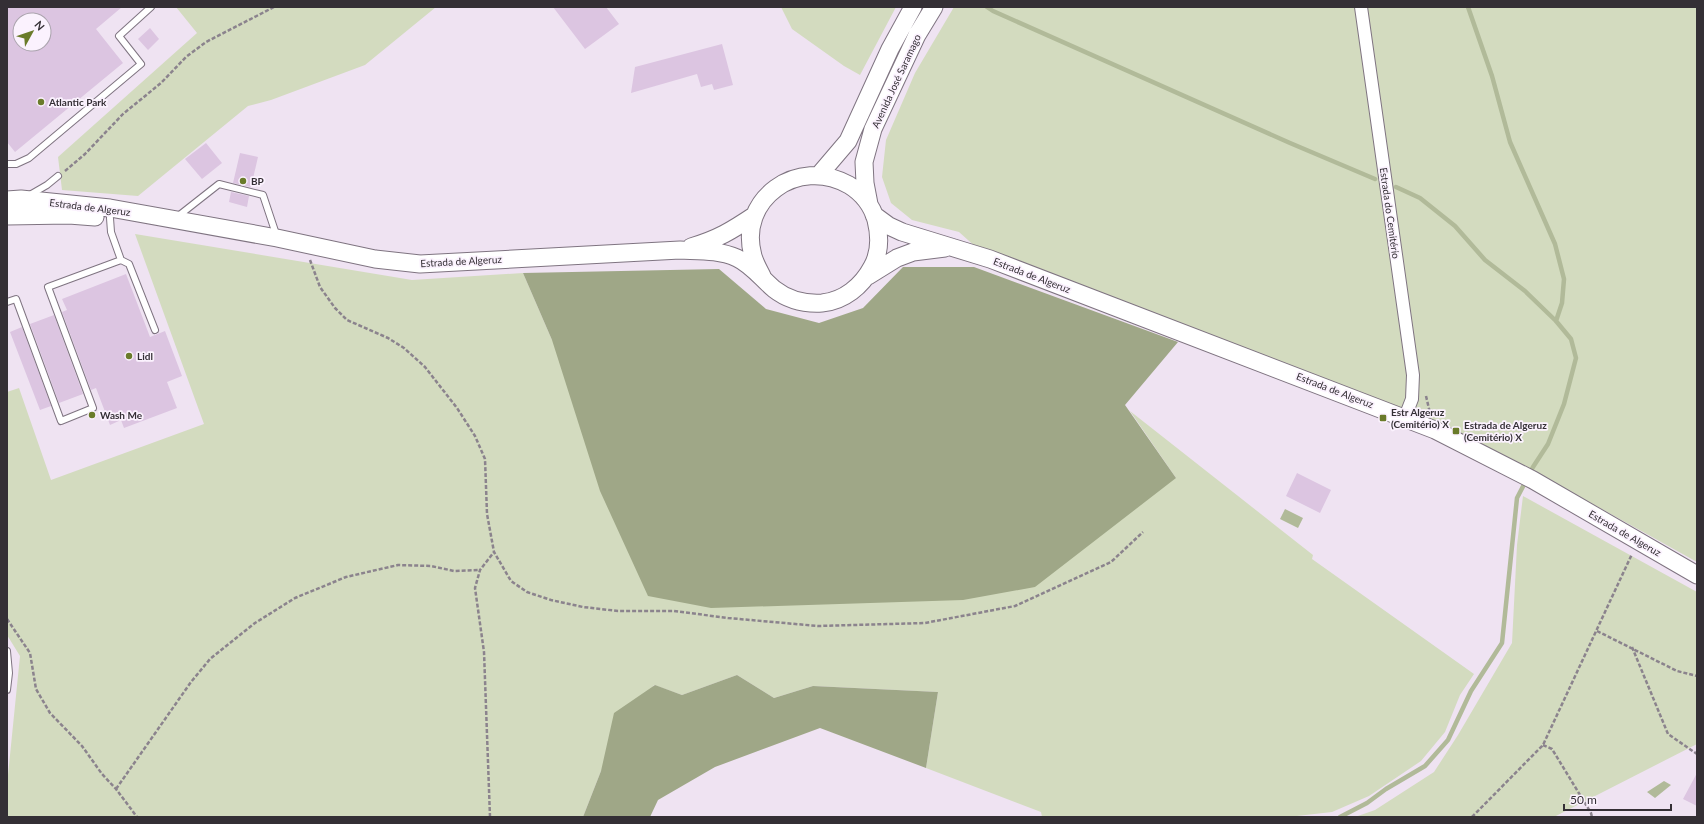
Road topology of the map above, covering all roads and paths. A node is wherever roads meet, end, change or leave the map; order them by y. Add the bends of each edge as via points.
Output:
1 (151, 7) edge
2 (274, 7) edge
3 (913, 7) edge
4 (934, 7) edge
5 (1361, 7) edge
6 (7, 164) edge
7 (819, 175) junction
8 (58, 176) joint
9 (14, 200) edge
10 (872, 210) junction
11 (755, 215) junction
12 (7, 216) edge
13 (110, 218) junction
14 (173, 220) junction
15 (277, 238) junction
16 (304, 245) junction
17 (953, 248) junction
18 (680, 250) junction
19 (121, 260) junction
20 (762, 276) junction
21 (867, 276) junction
22 (7, 302) edge
23 (155, 330) dead end
24 (1405, 417) junction
25 (1142, 532) dead end
26 (1638, 541) junction
27 (494, 552) junction
28 (480, 570) junction
29 (1697, 575) edge
30 (7, 619) edge
31 (1597, 631) junction
32 (1632, 648) junction
33 (7, 651) edge
34 (1697, 676) edge
35 (7, 690) edge
36 (1543, 745) junction
37 (1697, 754) edge
38 (116, 789) junction
39 (137, 817) edge
40 (490, 817) edge
41 (1472, 817) edge
42 (1592, 817) edge

1 - 6 lane via 119,36 142,64 29,158 16,164
2 - 8 path via 206,42 186,57 161,83 123,114 86,154
3 - 7 main road, Avenida José Saramago via 890,49 848,141
4 - 10 main road, Avenida José Saramago via 917,35 873,129 864,162 865,183
5 - 24 street, Estrada do Cemitério via 1413,375 1412,400
7 - 10 main road, Estrada de Algeruz via 838,179 856,190
7 - 11 main road, Estrada de Algeruz via 799,176 780,185 765,198
8 - 9 lane via 47,185
9 - 14 main road, Estrada de Algeruz via 110,208
10 - 17 main road, Estrada de Algeruz via 888,226
10 - 21 main road, Estrada de Algeruz via 879,247 875,262
11 - 18 main road, Estrada de Algeruz via 715,240
11 - 20 main road, Estrada de Algeruz via 750,236 753,257
12 - 13 main road, Estrada de Algeruz via 69,215
13 - 14 main road, Estrada de Algeruz
13 - 19 lane via 110,232
14 - 15 main road, Estrada de Algeruz
14 - 15 lane via 219,184 263,195
15 - 16 main road, Estrada de Algeruz
16 - 18 main road, Estrada de Algeruz via 375,259 420,264
16 - 27 path via 320,287 335,308 347,320 404,348 425,367 475,436 485,459 487,514
17 - 21 main road, Estrada de Algeruz via 913,252 897,258
17 - 24 main road, Estrada de Algeruz via 990,259
18 - 20 main road, Estrada de Algeruz via 728,254
19 - 22 lane via 48,287 93,408 61,421 16,299
19 - 23 lane via 130,264
20 - 21 main road, Estrada de Algeruz via 774,289 789,298 812,303 824,303 840,298 856,289
24 - 26 main road, Estrada de Algeruz via 1528,478
25 - 27 path via 1111,562 1015,606 925,623 869,626 818,626 674,611 618,611 583,607 526,592 511,581
26 - 29 main road, Estrada de Algeruz
26 - 31 path
27 - 28 path
28 - 38 path via 454,571 431,566 398,564 346,577 295,598 255,623 210,659
28 - 40 path via 475,588 484,652
30 - 38 path via 30,653 36,689 50,713 82,746
31 - 32 path
31 - 36 path
32 - 34 path via 1677,671
32 - 37 path via 1668,734
33 - 35 lane
36 - 41 path
36 - 42 path via 1552,749
38 - 39 path

